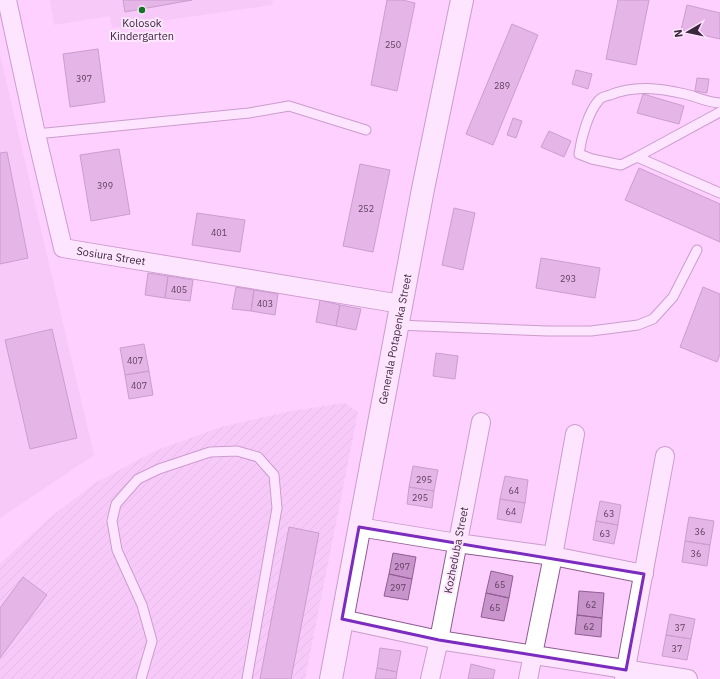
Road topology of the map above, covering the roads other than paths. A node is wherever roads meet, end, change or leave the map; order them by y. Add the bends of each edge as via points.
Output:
1 (7, 0) edge
2 (462, 0) edge
3 (720, 103) edge
4 (720, 112) edge
5 (366, 130) dead end
6 (36, 134) junction
7 (637, 157) junction
8 (720, 193) edge
9 (697, 250) dead end
10 (394, 302) junction
11 (397, 326) junction
12 (480, 422) dead end
13 (575, 434) dead end
14 (665, 456) dead end
15 (359, 527) junction
16 (457, 543) junction
17 (553, 556) junction
18 (644, 574) junction
19 (342, 619) junction
20 (439, 640) junction
21 (533, 655) junction
22 (625, 674) edge
23 (141, 679) edge
24 (247, 679) edge
25 (331, 679) edge
26 (430, 679) edge
27 (528, 679) edge
28 (688, 679) edge

1 - 6 street, Sosiura Street
2 - 10 main road, Generala Potapenka Street via 423,188
3 - 7 lane via 641,88 621,90 599,99 587,121 579,154 621,165
4 - 7 lane
5 - 6 lane via 289,106 249,113
6 - 10 street, Sosiura Street via 63,248
7 - 8 lane
9 - 11 lane via 673,297 653,319 638,324 591,331
10 - 11 main road, Generala Potapenka Street
11 - 15 main road, Generala Potapenka Street
12 - 16 street, Kozheduba Street
13 - 17 street
14 - 18 street
15 - 16 street
15 - 19 main road, Generala Potapenka Street
16 - 17 street
16 - 20 street, Kozheduba Street
17 - 18 street
17 - 21 street
18 - 22 street
19 - 20 street
19 - 25 main road, Generala Potapenka Street
20 - 21 street
20 - 26 street, Kozheduba Street
21 - 22 street
21 - 27 street
22 - 28 street
23 - 24 lane via 152,641 142,605 117,550 112,521 116,504 138,479 159,469 210,452 237,451 258,457 274,475 277,508

